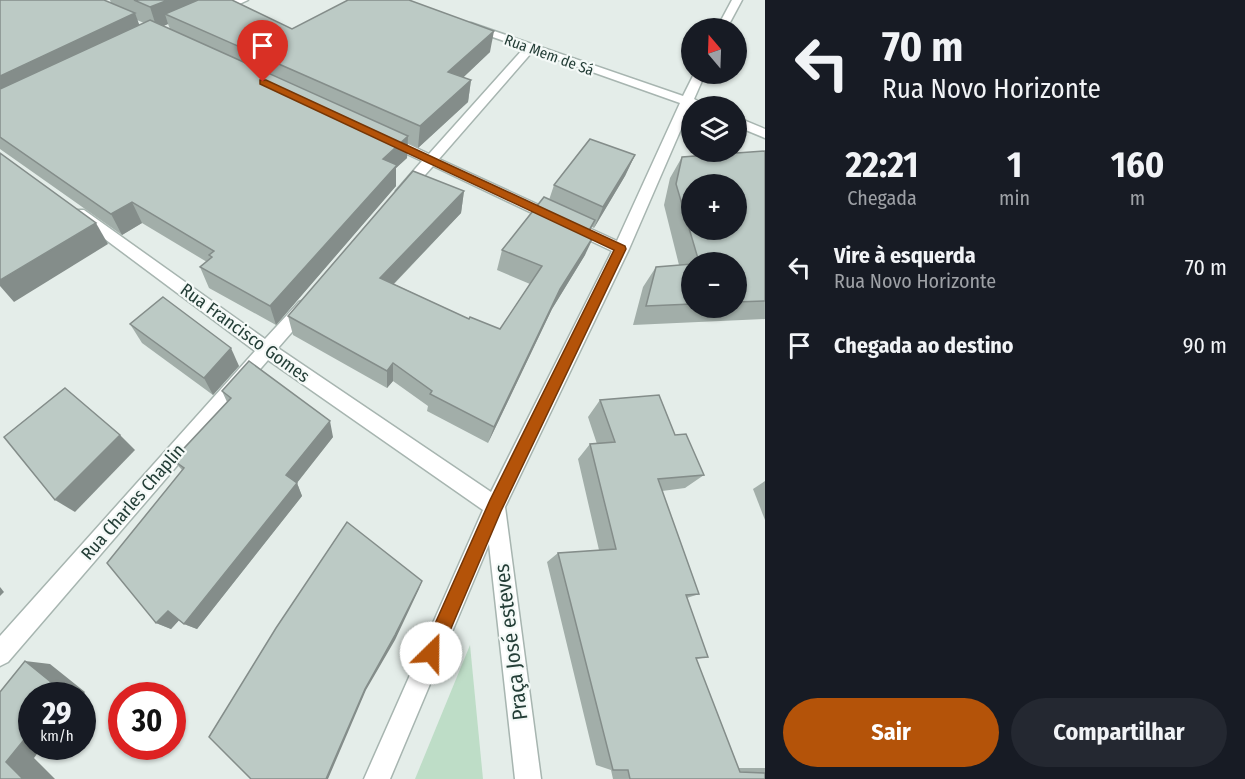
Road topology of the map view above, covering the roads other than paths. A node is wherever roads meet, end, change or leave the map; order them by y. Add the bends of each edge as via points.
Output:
1 (243, 0) edge
2 (737, 0) edge
3 (201, 17) edge
4 (727, 18) edge
5 (464, 24) edge
6 (530, 48) junction
7 (681, 99) edge
8 (681, 127) edge
9 (747, 127) edge
10 (376, 134) edge
11 (765, 134) edge
12 (430, 159) junction
13 (67, 204) edge
14 (392, 205) edge
15 (621, 249) junction
16 (314, 296) edge
17 (267, 350) junction
18 (495, 506) junction
19 (0, 654) edge
20 (376, 779) edge
21 (528, 779) edge

1 - 3 street
2 - 4 street
5 - 6 street, Rua Mem de Sá
6 - 7 street, Rua Mem de Sá
6 - 12 street
8 - 15 street
9 - 11 street
10 - 12 street
12 - 14 street
12 - 15 street
13 - 17 street, Rua Francisco Gomes
15 - 18 street
16 - 17 street, Rua Charles Chaplin
17 - 18 street, Rua Francisco Gomes
17 - 19 street, Rua Charles Chaplin
18 - 20 street
18 - 21 street, Praça José esteves

